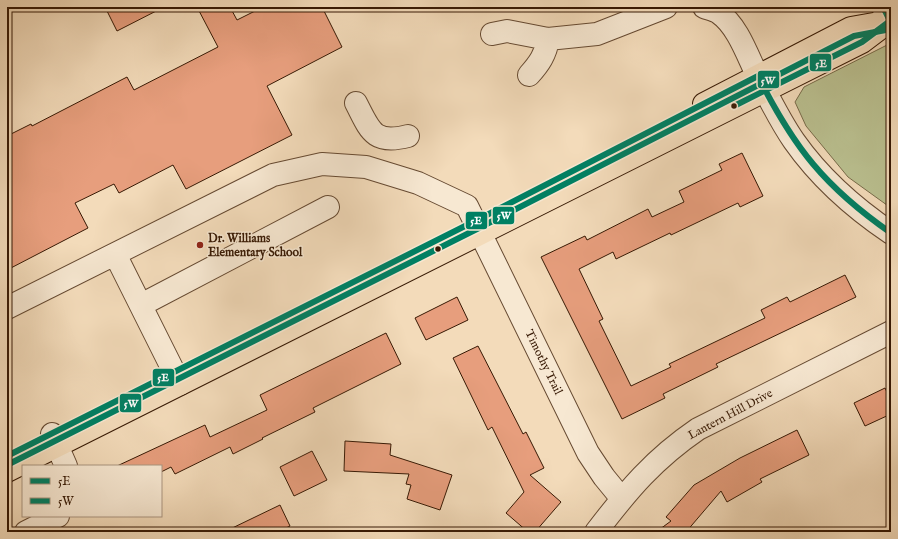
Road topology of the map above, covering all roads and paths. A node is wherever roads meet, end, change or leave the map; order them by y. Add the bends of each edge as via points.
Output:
1 (666, 7) edge
2 (704, 7) edge
3 (888, 16) edge
4 (492, 34) dead end
5 (548, 40) junction
6 (529, 75) dead end
7 (762, 83) junction
8 (356, 103) dead end
9 (408, 136) dead end
10 (328, 207) dead end
11 (478, 227) junction
12 (891, 233) edge
13 (115, 254) junction
14 (141, 305) junction
15 (7, 308) edge
16 (891, 332) edge
17 (177, 378) junction
18 (54, 440) junction
19 (7, 456) edge
20 (66, 465) edge
21 (7, 471) edge
22 (622, 499) junction
23 (56, 517) edge
24 (26, 532) edge
25 (596, 532) edge

1 - 5 street via 597,34
2 - 7 street via 718,13 736,33
3 - 7 main road via 851,28
4 - 5 street via 507,32
5 - 6 street via 547,50
7 - 11 main road
7 - 12 street via 794,140 812,164 840,194
8 - 9 street via 369,128 377,136 391,140
10 - 14 street
11 - 13 street, Timothy Trail via 467,206 418,183 366,167 322,164 273,175
11 - 17 main road
11 - 22 street, Timothy Trail via 588,453
13 - 14 street
13 - 15 street, Timothy Trail
14 - 17 street
16 - 22 street, Lantern Hill Drive via 698,429 673,446 649,468
17 - 18 main road
18 - 19 main road
18 - 20 street
18 - 21 main road
22 - 25 street, Lantern Hill Drive
23 - 24 street

